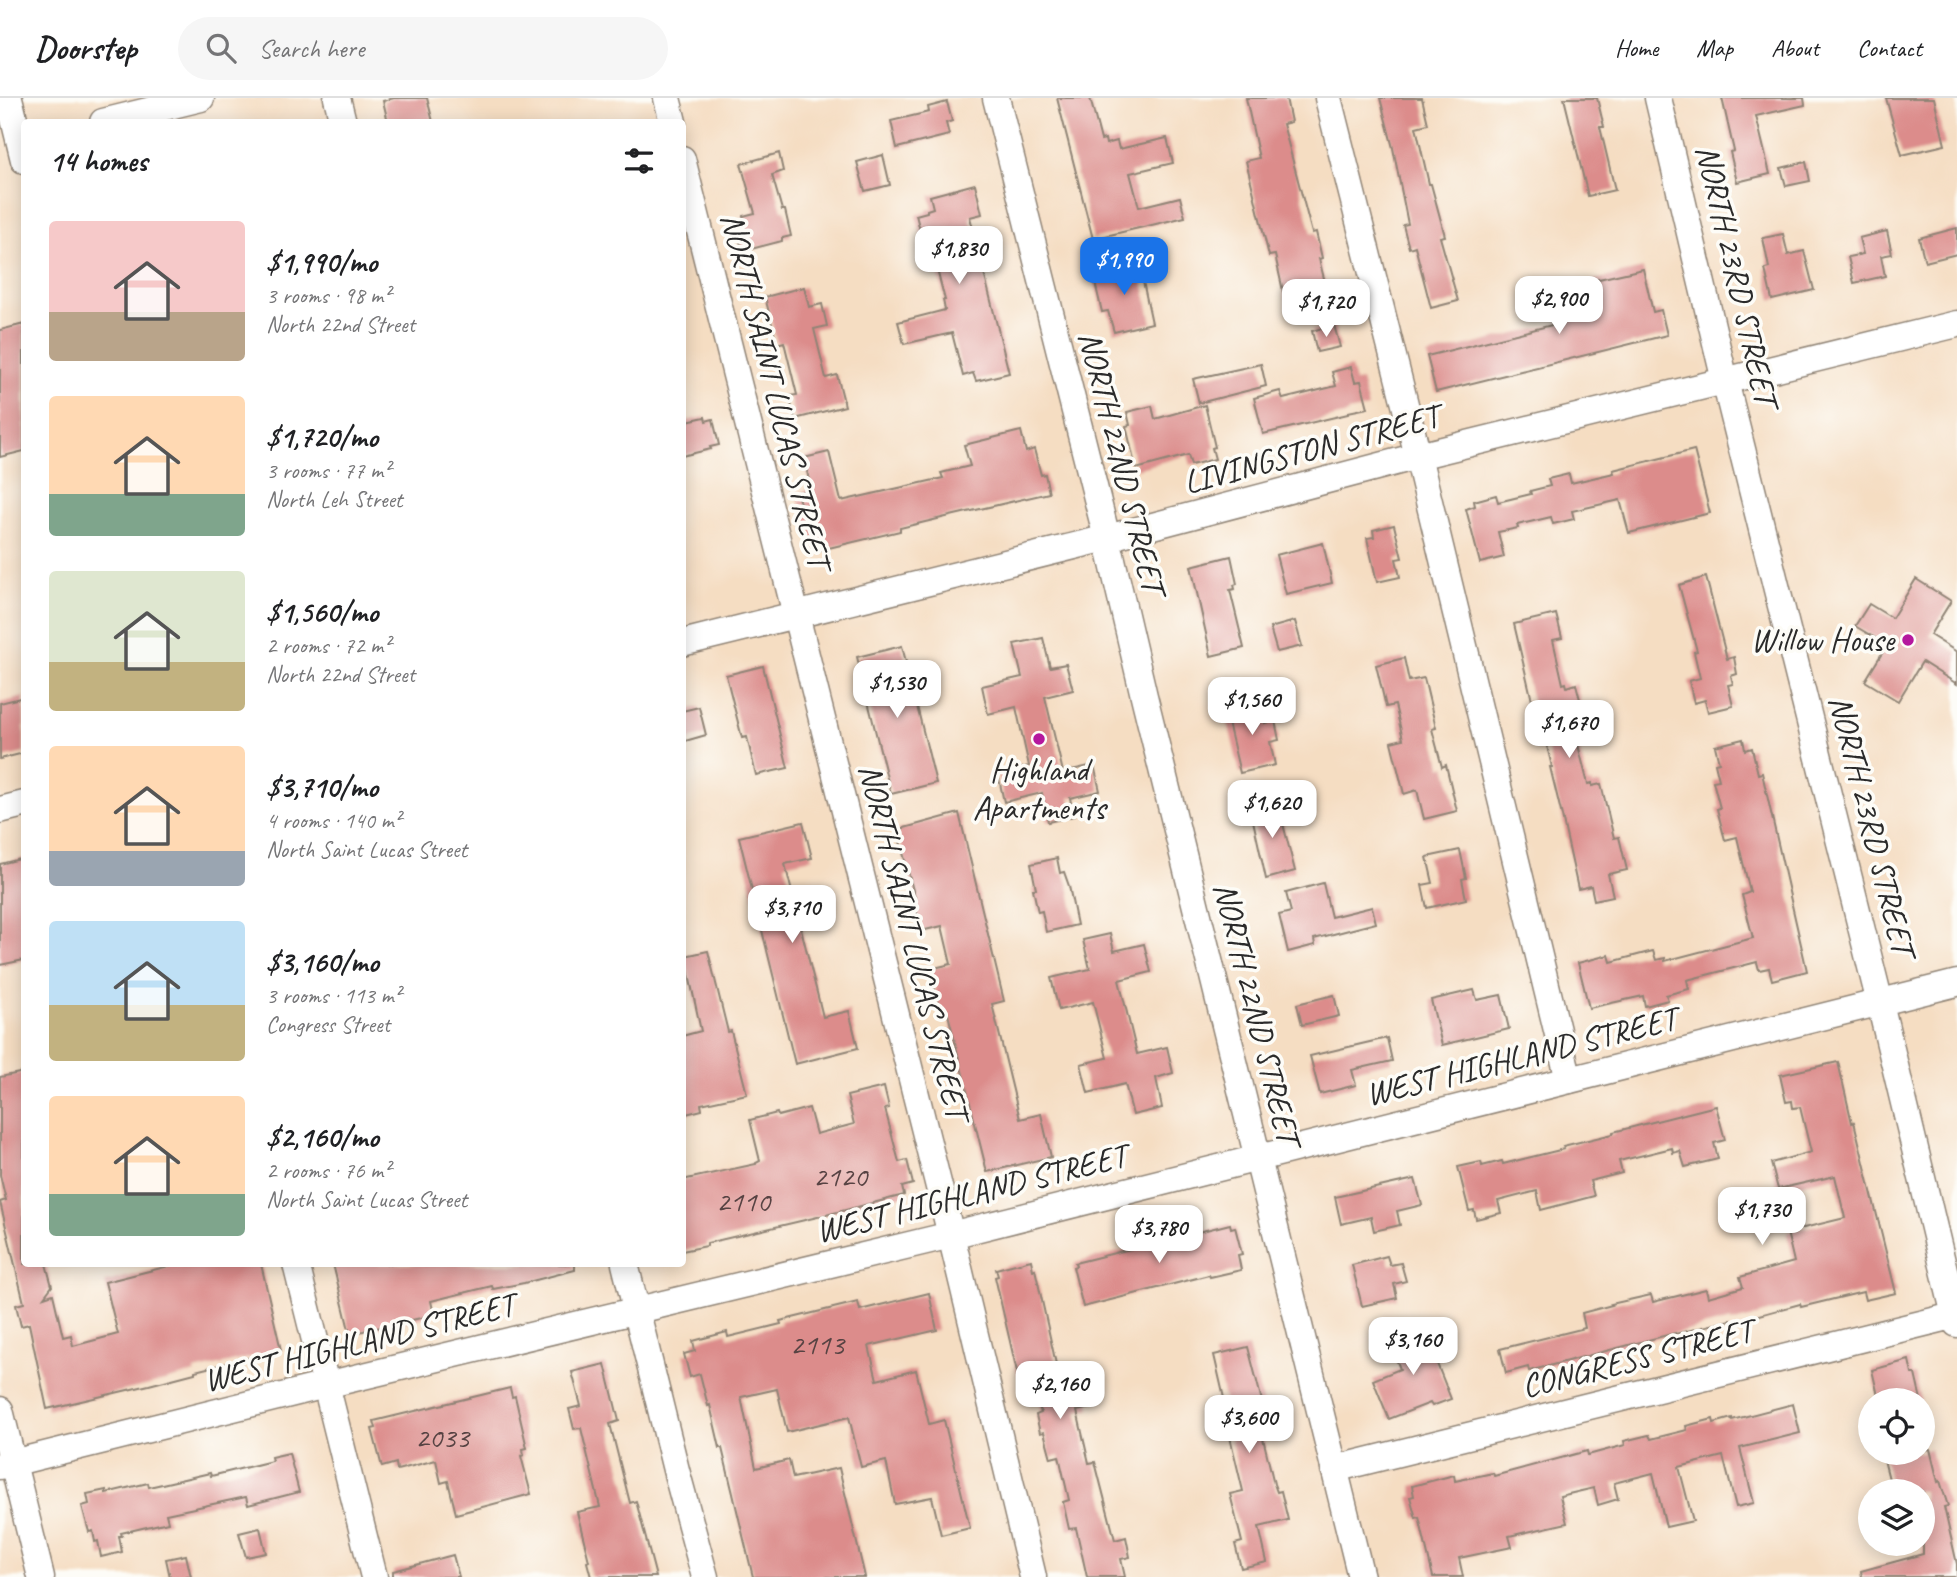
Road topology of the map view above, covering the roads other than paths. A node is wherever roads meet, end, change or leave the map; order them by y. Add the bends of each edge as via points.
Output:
1 (9, 98) edge
2 (201, 98) edge
3 (337, 98) edge
4 (667, 98) edge
5 (996, 98) edge
6 (1328, 98) edge
7 (1658, 98) edge
8 (115, 119) edge
9 (343, 119) edge
10 (672, 119) edge
11 (17, 148) edge
12 (686, 175) edge
13 (1957, 324) edge
14 (1725, 381) junction
15 (1418, 456) junction
16 (1107, 538) junction
17 (796, 615) junction
18 (686, 642) edge
19 (21, 805) edge
20 (0, 810) edge
21 (1957, 984) edge
22 (1880, 1003) junction
23 (1569, 1080) junction
24 (1257, 1158) junction
25 (951, 1235) junction
26 (297, 1267) edge
27 (626, 1267) edge
28 (636, 1310) junction
29 (1956, 1318) edge
30 (326, 1385) junction
31 (0, 1410) edge
32 (6, 1464) edge
33 (1334, 1468) junction
34 (41, 1577) edge
35 (374, 1577) edge
36 (705, 1577) edge
37 (1033, 1577) edge
38 (1361, 1577) edge

1 - 11 street
2 - 8 street
3 - 9 street
4 - 10 street
5 - 16 street, NORTH 22ND STREET
6 - 15 street
7 - 14 street, NORTH 23RD STREET
12 - 17 street, NORTH SAINT LUCAS STREET
13 - 14 street, LIVINGSTON STREET
14 - 15 street, LIVINGSTON STREET
14 - 22 street, NORTH 23RD STREET
15 - 16 street, LIVINGSTON STREET
15 - 23 street
16 - 17 street, LIVINGSTON STREET
16 - 24 street, NORTH 22ND STREET
17 - 18 street, LIVINGSTON STREET
17 - 25 street, NORTH SAINT LUCAS STREET
19 - 20 street
21 - 22 street, WEST HIGHLAND STREET
22 - 23 street, WEST HIGHLAND STREET
22 - 29 street, NORTH 23RD STREET
23 - 24 street, WEST HIGHLAND STREET
24 - 25 street, WEST HIGHLAND STREET
24 - 33 street, NORTH 22ND STREET
25 - 28 street, WEST HIGHLAND STREET
25 - 37 street, NORTH SAINT LUCAS STREET
26 - 30 street
27 - 28 street
28 - 30 street, WEST HIGHLAND STREET
28 - 36 street
29 - 33 street, CONGRESS STREET
30 - 32 street, WEST HIGHLAND STREET
30 - 35 street
31 - 32 street
32 - 34 street
33 - 38 street, NORTH 22ND STREET

